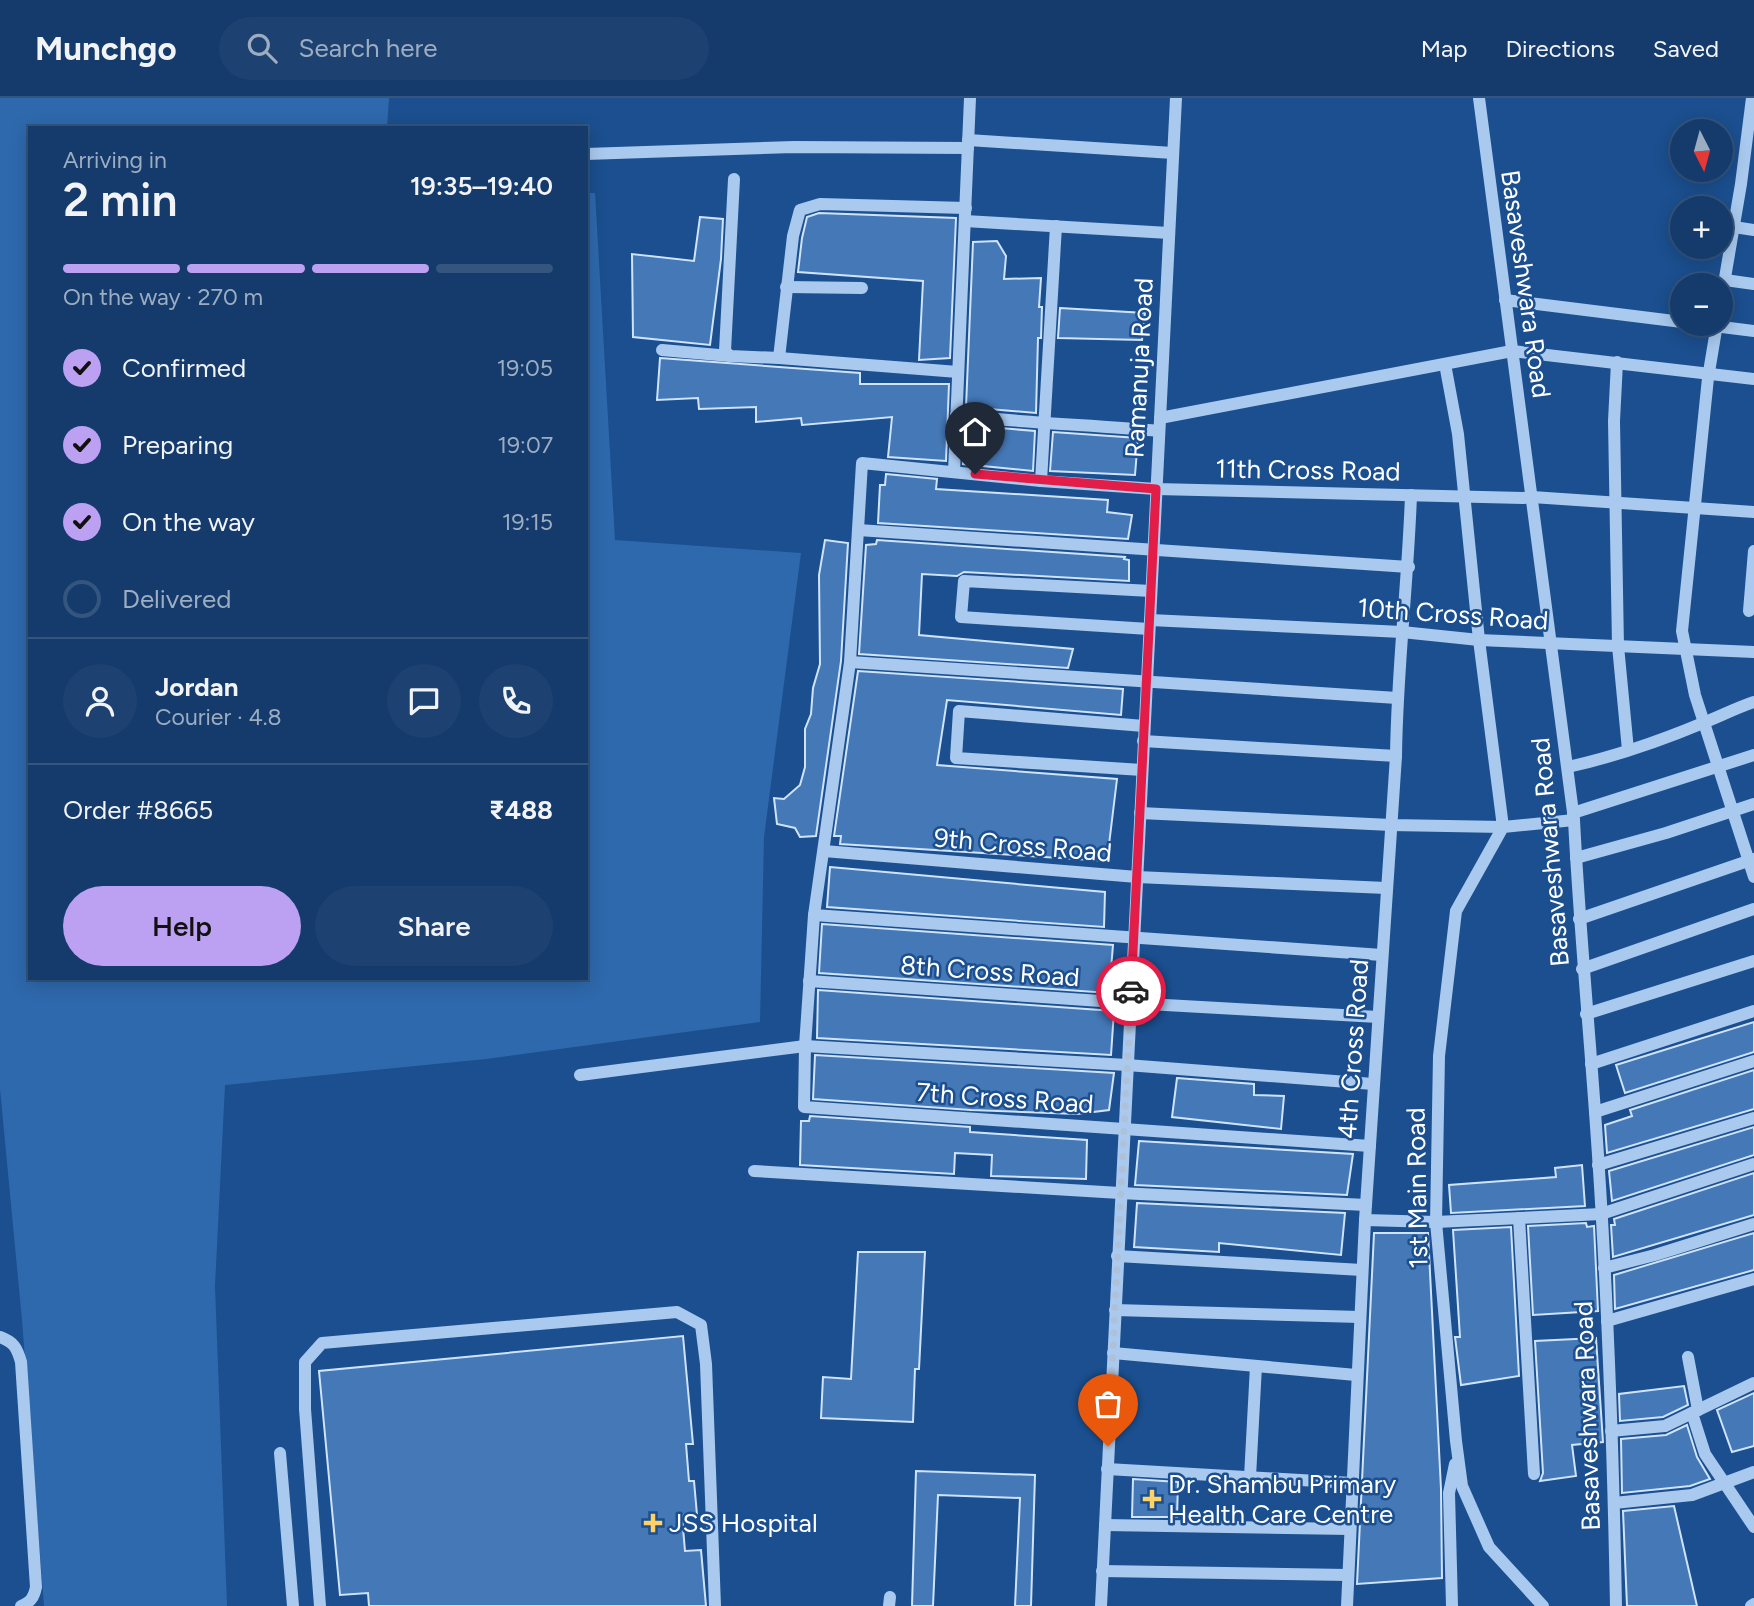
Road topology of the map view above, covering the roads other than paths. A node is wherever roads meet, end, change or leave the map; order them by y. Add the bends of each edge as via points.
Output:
1 (970, 98) edge
2 (1176, 98) edge
3 (1479, 98) edge
4 (1752, 98) edge
5 (1751, 136) edge
6 (968, 144) junction
7 (1173, 153) junction
8 (588, 154) edge
9 (734, 179) dead end
10 (1747, 185) edge
11 (965, 215) junction
12 (1055, 226) junction
13 (1734, 227) junction
14 (1754, 230) edge
15 (1169, 233) junction
16 (1726, 273) edge
17 (1733, 281) edge
18 (1754, 284) edge
19 (786, 287) junction
20 (862, 288) dead end
21 (1505, 300) junction
22 (1670, 321) edge
23 (1733, 328) edge
24 (1754, 331) edge
25 (1715, 336) edge
26 (662, 351) dead end
27 (1512, 351) junction
28 (730, 356) junction
29 (779, 358) junction
30 (1617, 362) junction
31 (1445, 364) junction
32 (958, 372) junction
33 (1709, 372) junction
34 (1754, 379) edge
35 (956, 415) junction
36 (1045, 421) junction
37 (1159, 425) junction
38 (954, 472) junction
39 (1041, 481) junction
40 (1156, 489) junction
41 (1411, 495) junction
42 (1463, 497) junction
43 (1532, 497) junction
44 (1617, 503) junction
45 (1695, 509) junction
46 (1754, 512) edge
47 (858, 530) junction
48 (1153, 549) junction
49 (1754, 551) edge
50 (1409, 567) junction
51 (1151, 591) junction
52 (1749, 611) dead end
53 (1149, 624) junction
54 (1402, 632) junction
55 (1479, 640) junction
56 (1552, 643) junction
57 (1618, 646) junction
58 (1685, 649) junction
59 (1754, 652) edge
60 (850, 662) junction
61 (1146, 682) junction
62 (1396, 698) junction
63 (1754, 702) edge
64 (1704, 723) junction
65 (1144, 726) junction
66 (1143, 741) junction
67 (1628, 750) junction
68 (1754, 755) edge
69 (1396, 756) junction
70 (1718, 766) junction
71 (1568, 767) junction
72 (1142, 770) junction
73 (1754, 804) edge
74 (1733, 812) junction
75 (1140, 813) junction
76 (1574, 816) junction
77 (1391, 825) junction
78 (1503, 827) junction
79 (824, 851) junction
80 (1576, 858) junction
81 (1751, 860) edge
82 (1137, 877) junction
83 (1754, 877) edge
84 (1386, 888) junction
85 (1754, 909) edge
86 (814, 915) junction
87 (1579, 919) junction
88 (1133, 937) junction
89 (1381, 955) junction
90 (1754, 961) edge
91 (1583, 969) junction
92 (809, 981) junction
93 (1130, 1003) junction
94 (1754, 1012) edge
95 (1586, 1014) junction
96 (1378, 1017) junction
97 (805, 1046) junction
98 (1754, 1061) edge
99 (1591, 1064) junction
100 (1127, 1065) junction
101 (580, 1075) dead end
102 (1373, 1084) junction
103 (1595, 1112) junction
104 (1754, 1118) edge
105 (1124, 1129) junction
106 (1370, 1146) junction
107 (1754, 1164) edge
108 (1598, 1165) junction
109 (754, 1171) dead end
110 (1120, 1193) junction
111 (1366, 1205) junction
112 (1601, 1214) junction
113 (1519, 1218) junction
114 (1365, 1220) junction
115 (1436, 1222) junction
116 (1754, 1224) edge
117 (1117, 1256) junction
118 (1604, 1268) junction
119 (1362, 1270) junction
120 (1754, 1279) edge
121 (1115, 1310) junction
122 (1360, 1317) junction
123 (1607, 1321) junction
124 (0, 1337) edge
125 (1113, 1353) junction
126 (1688, 1357) dead end
127 (1256, 1366) junction
128 (1356, 1375) junction
129 (1754, 1383) edge
130 (1695, 1412) junction
131 (1611, 1432) junction
132 (280, 1453) dead end
133 (1457, 1453) junction
134 (1107, 1469) junction
135 (1754, 1472) edge
136 (1534, 1474) dead end
137 (1250, 1477) junction
138 (1352, 1483) junction
139 (1724, 1483) junction
140 (1614, 1503) junction
141 (1105, 1525) junction
142 (1754, 1527) edge
143 (1350, 1529) junction
144 (1102, 1572) junction
145 (1348, 1575) junction
146 (21, 1606) edge
147 (293, 1606) edge
148 (320, 1606) edge
149 (715, 1606) edge
150 (1101, 1606) edge
151 (1347, 1606) edge
152 (1452, 1606) edge
153 (1543, 1606) edge
154 (1616, 1606) edge

1 - 6 street
2 - 7 street, Ramanuja Road
3 - 21 street, Basaveshwara Road
4 - 5 street
5 - 10 street
6 - 7 street
6 - 8 street
6 - 11 street
7 - 15 street, Ramanuja Road
9 - 28 street via 725,351
10 - 13 street
11 - 12 street
11 - 19 street via 820,204 800,209
11 - 32 street
12 - 15 street
12 - 36 street
13 - 14 street
13 - 16 street
15 - 37 street, Ramanuja Road
17 - 18 street
19 - 20 street
19 - 29 street
21 - 22 street
21 - 27 street, Basaveshwara Road
23 - 24 street
25 - 33 street
26 - 28 street
27 - 30 street
27 - 31 street
27 - 43 street, Basaveshwara Road
28 - 29 street
29 - 32 street
30 - 33 street
30 - 44 street
31 - 37 street
31 - 42 street
32 - 35 street
33 - 34 street
33 - 45 street
35 - 36 street
35 - 38 street
36 - 37 street
36 - 39 street
37 - 40 street, Ramanuja Road
38 - 39 street, 11th Cross Road
38 - 47 street, 11th Cross Road via 862,463
39 - 40 street, 11th Cross Road
40 - 41 street, 11th Cross Road
40 - 48 street, Ramanuja Road
41 - 42 street, 11th Cross Road
41 - 50 street, 4th Cross Road
42 - 43 street, 11th Cross Road
42 - 55 street
43 - 44 street, 11th Cross Road
43 - 56 street, Basaveshwara Road
44 - 45 street, 11th Cross Road
44 - 57 street
45 - 46 street, 11th Cross Road
45 - 58 street via 1682,631
47 - 48 street
47 - 60 street
48 - 50 street
48 - 51 street, Ramanuja Road
49 - 52 street
50 - 54 street, 4th Cross Road
51 - 53 street, Ramanuja Road
51 - 53 street, 10th Cross Road via 964,581 961,617
53 - 54 street, 10th Cross Road
53 - 61 street, Ramanuja Road
54 - 55 street, 10th Cross Road
54 - 62 street, 4th Cross Road
55 - 56 street, 10th Cross Road
55 - 78 street
56 - 57 street, 10th Cross Road
56 - 71 street, Basaveshwara Road
57 - 58 street, 10th Cross Road
57 - 67 street
58 - 59 street, 10th Cross Road
58 - 64 street
60 - 61 street
60 - 79 street
61 - 62 street
61 - 65 street, Ramanuja Road
62 - 69 street, 4th Cross Road
63 - 64 street
64 - 67 street
64 - 70 street
65 - 66 street, Ramanuja Road
65 - 72 street via 959,711 956,758
66 - 69 street
66 - 72 street, Ramanuja Road
67 - 71 street
68 - 70 street
69 - 77 street, 4th Cross Road
70 - 74 street
70 - 76 street
71 - 76 street, Basaveshwara Road
72 - 75 street, Ramanuja Road
73 - 74 street
74 - 80 street
74 - 81 street
75 - 77 street
75 - 82 street, Ramanuja Road
76 - 78 street
76 - 80 street, Basaveshwara Road
77 - 78 street
77 - 84 street, 4th Cross Road
78 - 115 street, 1st Main Road via 1456,911 1439,1056
79 - 82 street, 9th Cross Road
79 - 86 street
80 - 87 street, Basaveshwara Road
81 - 83 street
81 - 87 street
82 - 84 street, 9th Cross Road
82 - 88 street, Ramanuja Road
84 - 89 street, 4th Cross Road
85 - 91 street
86 - 88 street
86 - 92 street
87 - 91 street, Basaveshwara Road
88 - 89 street
88 - 93 street, Ramanuja Road
89 - 96 street, 4th Cross Road
90 - 95 street
91 - 95 street, Basaveshwara Road
92 - 93 street, 8th Cross Road
92 - 97 street
93 - 96 street, 8th Cross Road
93 - 100 street, Ramanuja Road
94 - 99 street
95 - 99 street, Basaveshwara Road
96 - 102 street, 4th Cross Road
97 - 100 street
97 - 101 street
97 - 105 street, 7th Cross Road via 804,1107
98 - 103 street
99 - 103 street, Basaveshwara Road
100 - 102 street
100 - 105 street, Ramanuja Road
102 - 106 street, 4th Cross Road
103 - 108 street, Basaveshwara Road
104 - 108 street
105 - 106 street, 7th Cross Road
105 - 110 street, Ramanuja Road
106 - 111 street, 4th Cross Road
107 - 112 street
108 - 112 street, Basaveshwara Road
109 - 110 street
110 - 111 street
110 - 117 street, Ramanuja Road
111 - 114 street, 4th Cross Road
112 - 113 street
112 - 118 street, Basaveshwara Road
113 - 115 street
113 - 136 street
114 - 115 street
114 - 119 street, 4th Cross Road
115 - 133 street, 1st Main Road
116 - 118 street
117 - 119 street
117 - 121 street, Ramanuja Road
118 - 123 street, Basaveshwara Road
119 - 122 street, 4th Cross Road
120 - 123 street
121 - 122 street
121 - 125 street, Ramanuja Road
122 - 128 street, 4th Cross Road
123 - 131 street, Basaveshwara Road
124 - 146 street via 18,1349 21,1362 36,1587
125 - 127 street
125 - 134 street, Ramanuja Road
126 - 130 street
127 - 128 street
127 - 137 street
128 - 138 street, 4th Cross Road
129 - 130 street
130 - 131 street via 1665,1426
130 - 139 street via 1705,1454
131 - 140 street, Basaveshwara Road
132 - 147 street
133 - 152 street via 1449,1493
133 - 153 street, 1st Main Road via 1462,1486 1489,1547
134 - 137 street
134 - 141 street, Ramanuja Road
135 - 139 street
137 - 138 street
138 - 143 street, 4th Cross Road
139 - 140 street via 1692,1495
139 - 142 street
140 - 154 street, Basaveshwara Road
141 - 143 street
141 - 144 street, Ramanuja Road
143 - 145 street, 4th Cross Road
144 - 145 street
144 - 150 street, Ramanuja Road
145 - 151 street, 4th Cross Road
148 - 149 street via 305,1362 322,1343 677,1312 701,1325

